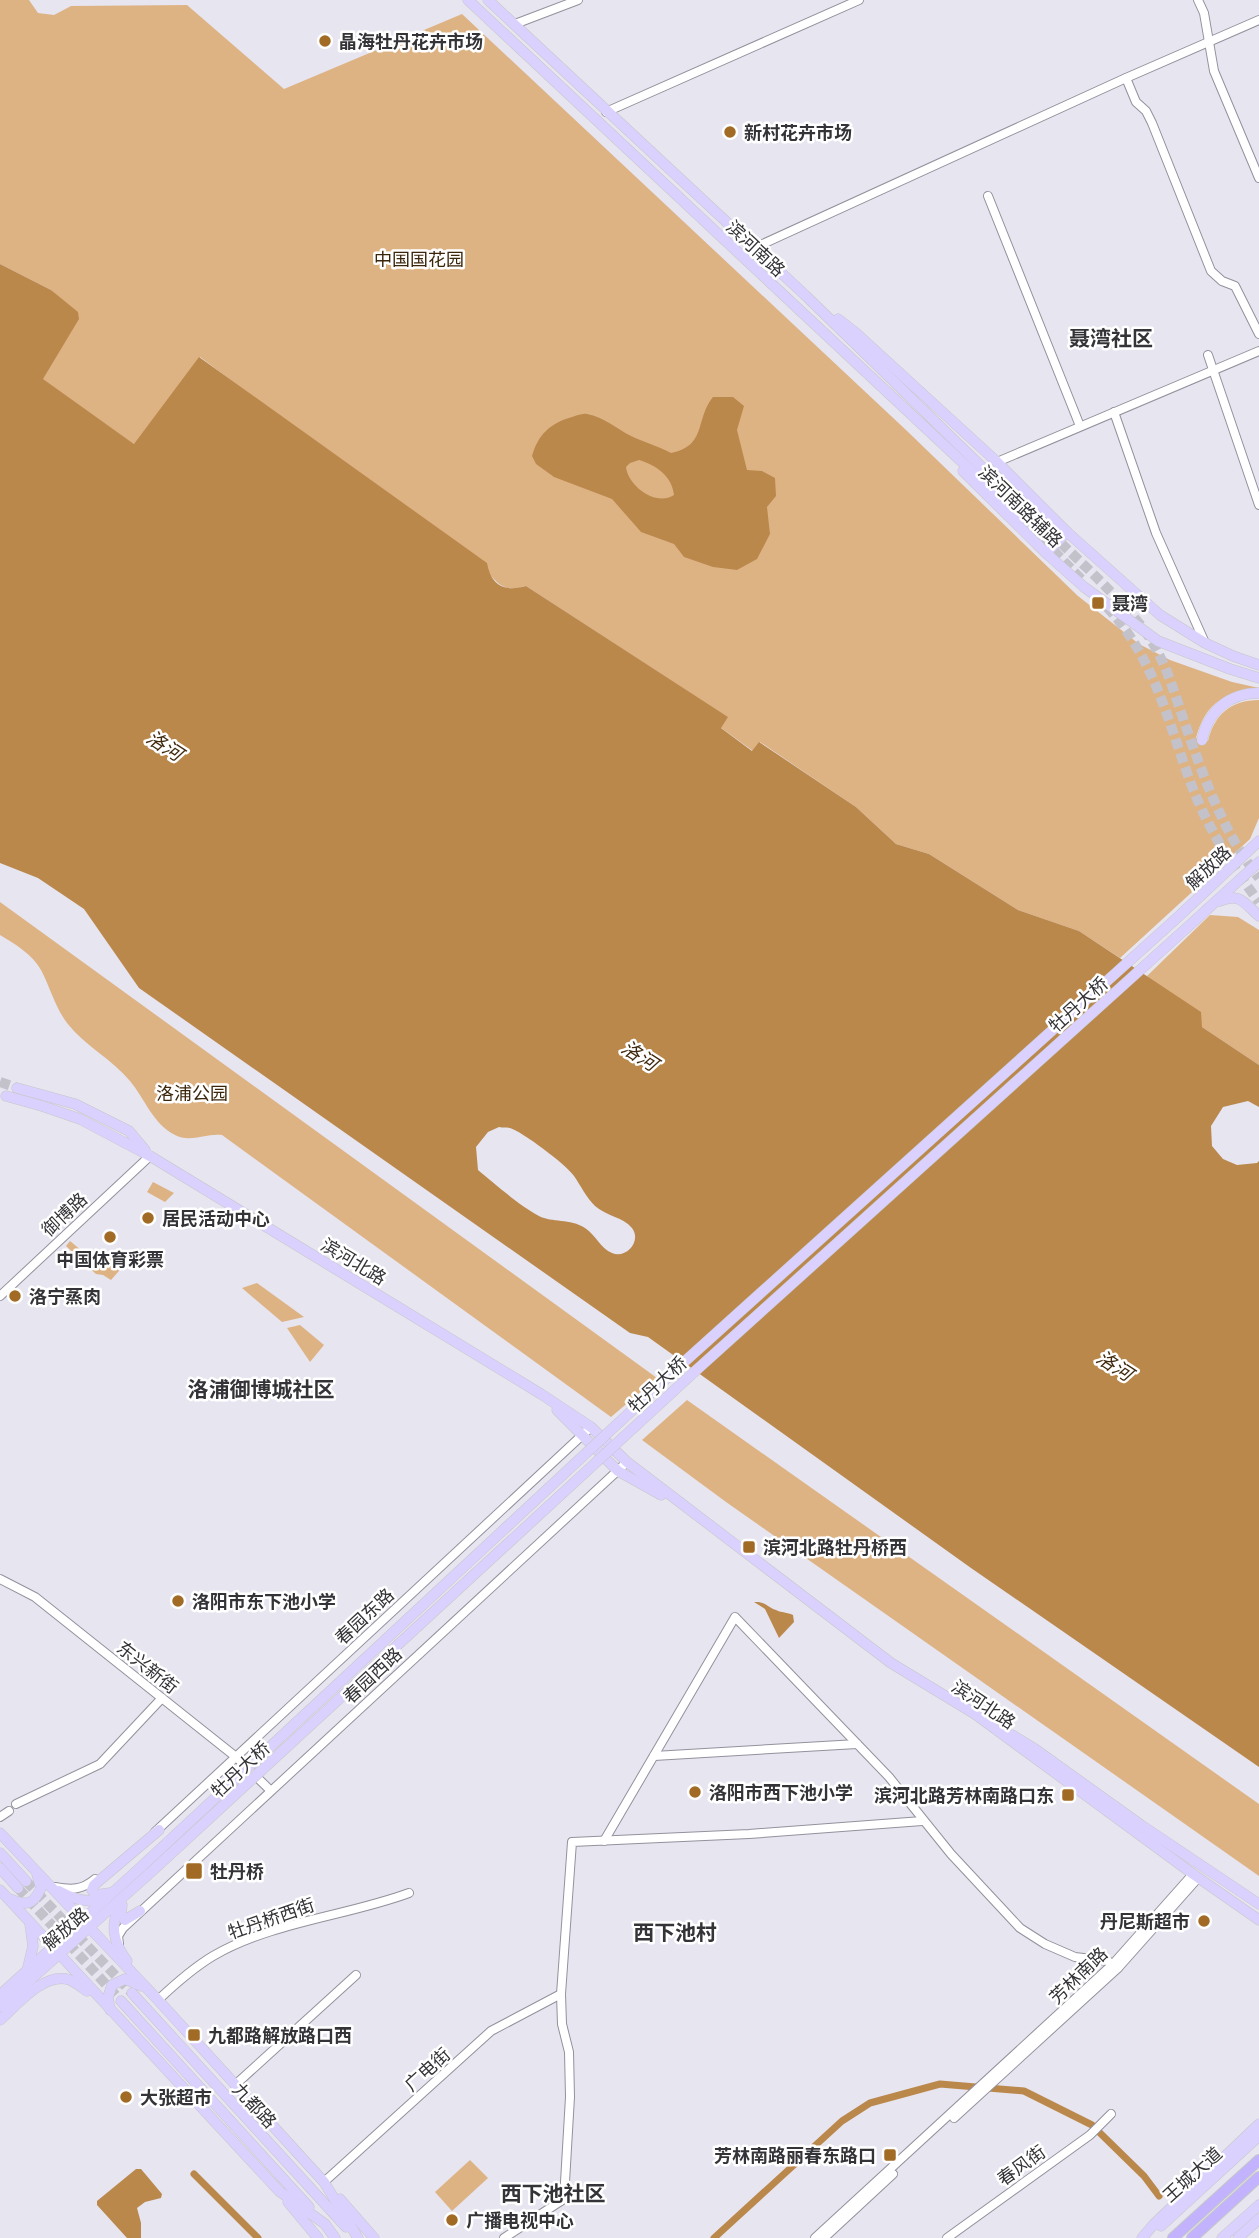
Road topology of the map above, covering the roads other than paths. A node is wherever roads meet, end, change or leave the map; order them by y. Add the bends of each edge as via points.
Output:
1 (468, 0) edge
2 (488, 0) edge
3 (578, 0) edge
4 (859, 0) edge
5 (1198, 0) edge
6 (1259, 20) edge
7 (515, 24) junction
8 (1210, 41) junction
9 (570, 77) junction
10 (1126, 78) junction
11 (561, 87) junction
12 (606, 112) junction
13 (1259, 178) edge
14 (988, 196) dead end
15 (754, 248) junction
16 (805, 295) junction
17 (795, 307) junction
18 (1259, 334) edge
19 (1259, 351) edge
20 (1208, 355) dead end
21 (1213, 372) junction
22 (1114, 412) junction
23 (1080, 426) junction
24 (997, 462) junction
25 (1259, 505) edge
26 (1067, 532) junction
27 (1046, 553) junction
28 (1205, 643) junction
29 (1259, 665) edge
30 (1259, 678) edge
31 (1259, 693) edge
32 (1202, 740) dead end
33 (1259, 834) edge
34 (1256, 843) edge
35 (1259, 862) edge
36 (1213, 904) junction
37 (1259, 916) edge
38 (1178, 917) joint
39 (1191, 924) joint
40 (17, 1088) tunnel mouth
41 (6, 1096) tunnel mouth
42 (150, 1156) junction
43 (0, 1296) edge
44 (541, 1394) junction
45 (591, 1427) junction
46 (583, 1435) junction
47 (627, 1462) junction
48 (618, 1471) junction
49 (692, 1513) junction
50 (0, 1579) edge
51 (163, 1698) junction
52 (975, 1714) junction
53 (857, 1744) junction
54 (654, 1756) junction
55 (236, 1757) junction
56 (270, 1790) junction
57 (16, 1804) dead end
58 (9, 1811) dead end
59 (0, 1817) edge
60 (922, 1821) junction
61 (159, 1830) junction
62 (0, 1833) edge
63 (604, 1841) junction
64 (0, 1853) edge
65 (0, 1868) edge
66 (146, 1870) junction
67 (36, 1871) junction
68 (1196, 1876) junction
69 (51, 1886) junction
70 (114, 1892) junction
71 (3, 1893) edge
72 (409, 1894) dead end
73 (126, 1896) junction
74 (1259, 1904) edge
75 (141, 1912) junction
76 (1259, 1920) edge
77 (30, 1924) junction
78 (86, 1924) junction
79 (55, 1951) junction
80 (122, 1954) junction
81 (1116, 1966) junction
82 (27, 1970) junction
83 (356, 1975) dead end
84 (150, 1992) junction
85 (132, 1993) tunnel mouth
86 (561, 1994) junction
87 (0, 1995) edge
88 (158, 2000) junction
89 (121, 2001) tunnel mouth
90 (102, 2002) junction
91 (0, 2007) edge
92 (110, 2010) junction
93 (0, 2020) edge
94 (235, 2085) junction
95 (974, 2097) junction
96 (1111, 2114) dead end
97 (1259, 2124) edge
98 (1259, 2136) edge
99 (1259, 2160) edge
100 (1259, 2177) edge
101 (324, 2182) junction
102 (279, 2191) junction
103 (1259, 2204) edge
104 (1259, 2219) edge
105 (325, 2224) junction
106 (318, 2238) edge
107 (335, 2238) edge
108 (357, 2238) edge
109 (374, 2238) edge
110 (504, 2238) edge
111 (815, 2238) edge
112 (824, 2238) edge
113 (947, 2238) edge
114 (1142, 2238) edge
115 (1147, 2238) edge
116 (1172, 2238) edge
117 (1192, 2238) edge
118 (1222, 2238) edge
119 (1238, 2238) edge

1 - 11 main road, 滨河南路
2 - 7 main road, 滨河南路
3 - 7 street
4 - 12 street
5 - 8 street
6 - 8 street
7 - 9 main road, 滨河南路
8 - 10 street
8 - 13 street via 1214,71
9 - 11 main road
9 - 12 main road, 滨河南路
10 - 15 street
10 - 18 street via 1152,123 1211,271 1236,286
11 - 17 main road, 滨河南路
12 - 15 main road, 滨河南路
14 - 23 street
15 - 16 main road, 滨河南路
16 - 17 main road, 滨河南路 via 1025,515
16 - 24 main road, 滨河南路辅路 via 856,333
17 - 27 main road, 滨河南路辅路
19 - 21 street
20 - 21 street
21 - 22 street
21 - 25 street
22 - 23 street
22 - 28 street via 1156,533
23 - 24 street
24 - 26 main road, 滨河南路辅路
26 - 27 main road
26 - 28 main road, 滨河南路辅路 via 1160,615
27 - 30 main road, 滨河南路辅路 via 1158,641
28 - 29 main road, 滨河南路辅路
31 - 32 main road via 1220,706 1204,728
33 - 34 main road
34 - 38 main road, 解放路
35 - 36 main road, 解放路
36 - 37 main road via 1238,898
36 - 39 main road, 解放路
38 - 66 main road, 牡丹大桥, bridge via 683,1363
39 - 66 main road, 牡丹大桥, bridge
40 - 42 main road, 滨河北路 via 75,1104 128,1130
41 - 42 main road, 滨河北路 via 80,1119
42 - 43 street, 御博路
42 - 44 main road, 滨河北路
44 - 45 main road, 滨河北路
44 - 46 main road, 滨河北路
45 - 46 street, 春园东路
45 - 47 main road, 滨河北路
46 - 48 main road, 滨河北路
46 - 55 street, 春园东路
47 - 48 street, 春园西路
47 - 49 main road, 滨河北路
48 - 49 main road, 滨河北路
48 - 56 street, 春园西路
49 - 52 main road, 滨河北路 via 891,1663
50 - 51 street, 东兴新街 via 35,1597
51 - 55 street, 东兴新街
51 - 57 street via 100,1764
52 - 68 main road, 滨河北路
52 - 74 main road via 1035,1749
53 - 54 street
53 - 54 street via 735,1617
53 - 60 street
54 - 63 street
55 - 56 street, 东兴新街
55 - 61 street, 春园东路
56 - 75 street, 春园西路
58 - 59 street
60 - 63 street
60 - 81 street via 1020,1928 1075,1957
61 - 69 street, 春园东路 via 87,1886
61 - 70 main road via 92,1890 100,1896
62 - 67 main road
63 - 86 street via 572,1842
64 - 65 main road via 22,1884
66 - 70 main road, 解放路
66 - 73 main road, 解放路
67 - 69 main road
67 - 71 main road via 41,1888 29,1903
68 - 76 main road, 滨河北路
68 - 81 street, 芳林南路
69 - 70 main road via 84,1901
69 - 78 main road
70 - 78 main road, 解放路
71 - 77 main road
72 - 88 street, 牡丹桥西街 via 256,1937 214,1956
73 - 75 main road via 122,1917 129,1919
73 - 78 main road, 解放路
73 - 80 main road via 115,1914 113,1930
75 - 80 street, 春园西路 via 118,1936
77 - 79 main road
77 - 82 main road via 33,1946
78 - 79 main road, 解放路
78 - 84 main road
79 - 82 main road, 解放路
79 - 90 main road
79 - 91 main road, 解放路
80 - 84 main road
81 - 95 street, 芳林南路
82 - 87 main road, 解放路
83 - 94 street
84 - 88 main road
84 - 92 main road via 130,1980 117,1982 109,1992
85 - 108 main road, 九都路
86 - 101 street, 广电街 via 491,2031
86 - 110 street via 570,2097 564,2199
88 - 94 main road
89 - 105 main road, 九都路
90 - 92 main road
90 - 93 main road via 71,1980 54,1980
92 - 102 main road
94 - 101 main road
95 - 111 street
95 - 112 street
96 - 113 street, 春风街 via 1090,2135
97 - 114 main road
98 - 115 main road, 王城大道
99 - 116 highway, 王城大道
100 - 117 highway
101 - 108 main road
101 - 109 main road
102 - 105 main road
102 - 106 main road
103 - 118 main road
104 - 119 main road
105 - 107 main road, 九都路

